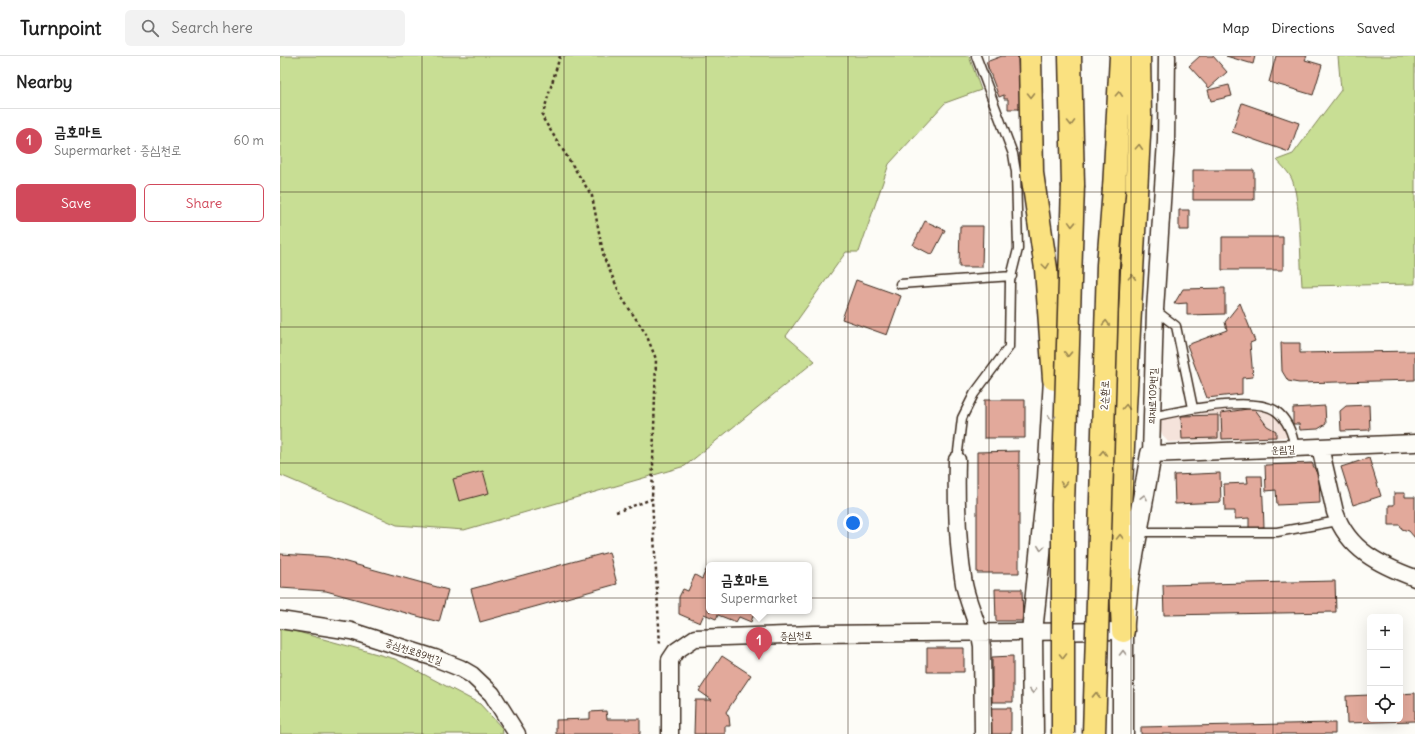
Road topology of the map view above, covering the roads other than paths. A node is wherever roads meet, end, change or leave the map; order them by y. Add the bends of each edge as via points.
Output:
1 (976, 56) edge
2 (1030, 56) edge
3 (1070, 56) edge
4 (1121, 56) edge
5 (1140, 56) edge
6 (1168, 56) edge
7 (1012, 276) junction
8 (900, 284) dead end
9 (1155, 310) junction
10 (1054, 379) joint
11 (1192, 408) junction
12 (1151, 417) junction
13 (1415, 443) edge
14 (1320, 447) junction
15 (1295, 449) junction
16 (1151, 454) junction
17 (958, 460) joint
18 (1338, 521) junction
19 (1137, 532) junction
20 (1415, 578) edge
21 (280, 620) edge
22 (1123, 631) junction
23 (980, 632) junction
24 (1032, 632) junction
25 (517, 734) edge
26 (670, 734) edge
27 (983, 734) edge
28 (1033, 734) edge
29 (1063, 734) edge
30 (1094, 734) edge
31 (1123, 734) edge

1 - 7 lane via 1013,154 1016,172 1018,249
2 -> 10 highway via 1032,173 1046,269
3 -> 29 highway, bridge via 1073,185 1063,505
30 -> 4 highway, 2순환로, bridge via 1108,265
22 -> 5 highway via 1120,504 1140,116
6 - 9 street, 의재로109번길 via 1166,141
7 - 8 lane
7 - 17 lane via 1009,347 974,394 962,418
9 - 11 lane via 1176,326
9 - 12 street, 의재로109번길
10 -> 24 street via 1048,478
11 - 12 lane
11 - 15 lane via 1248,405 1276,411 1291,431
12 - 16 street, 의재로109번길
13 - 14 street, 운림길
14 - 15 street, 운림길
14 - 18 street
15 - 16 street, 운림길
19 -> 16 street, 의재로109번길
17 - 23 street via 956,489 960,558 968,601
18 - 19 lane via 1277,532
18 - 20 street via 1360,549 1373,560
19 - 22 street, 의재로109번길
21 - 25 street, 증심천로89번길 via 351,631 460,668 472,675 492,694
22 - 24 street, 증심천로
31 -> 22 street, 의재로109번길
23 - 24 street, 증심천로
23 - 26 street, 증심천로 via 695,638 676,652 670,660
23 - 27 street
24 -> 28 street

